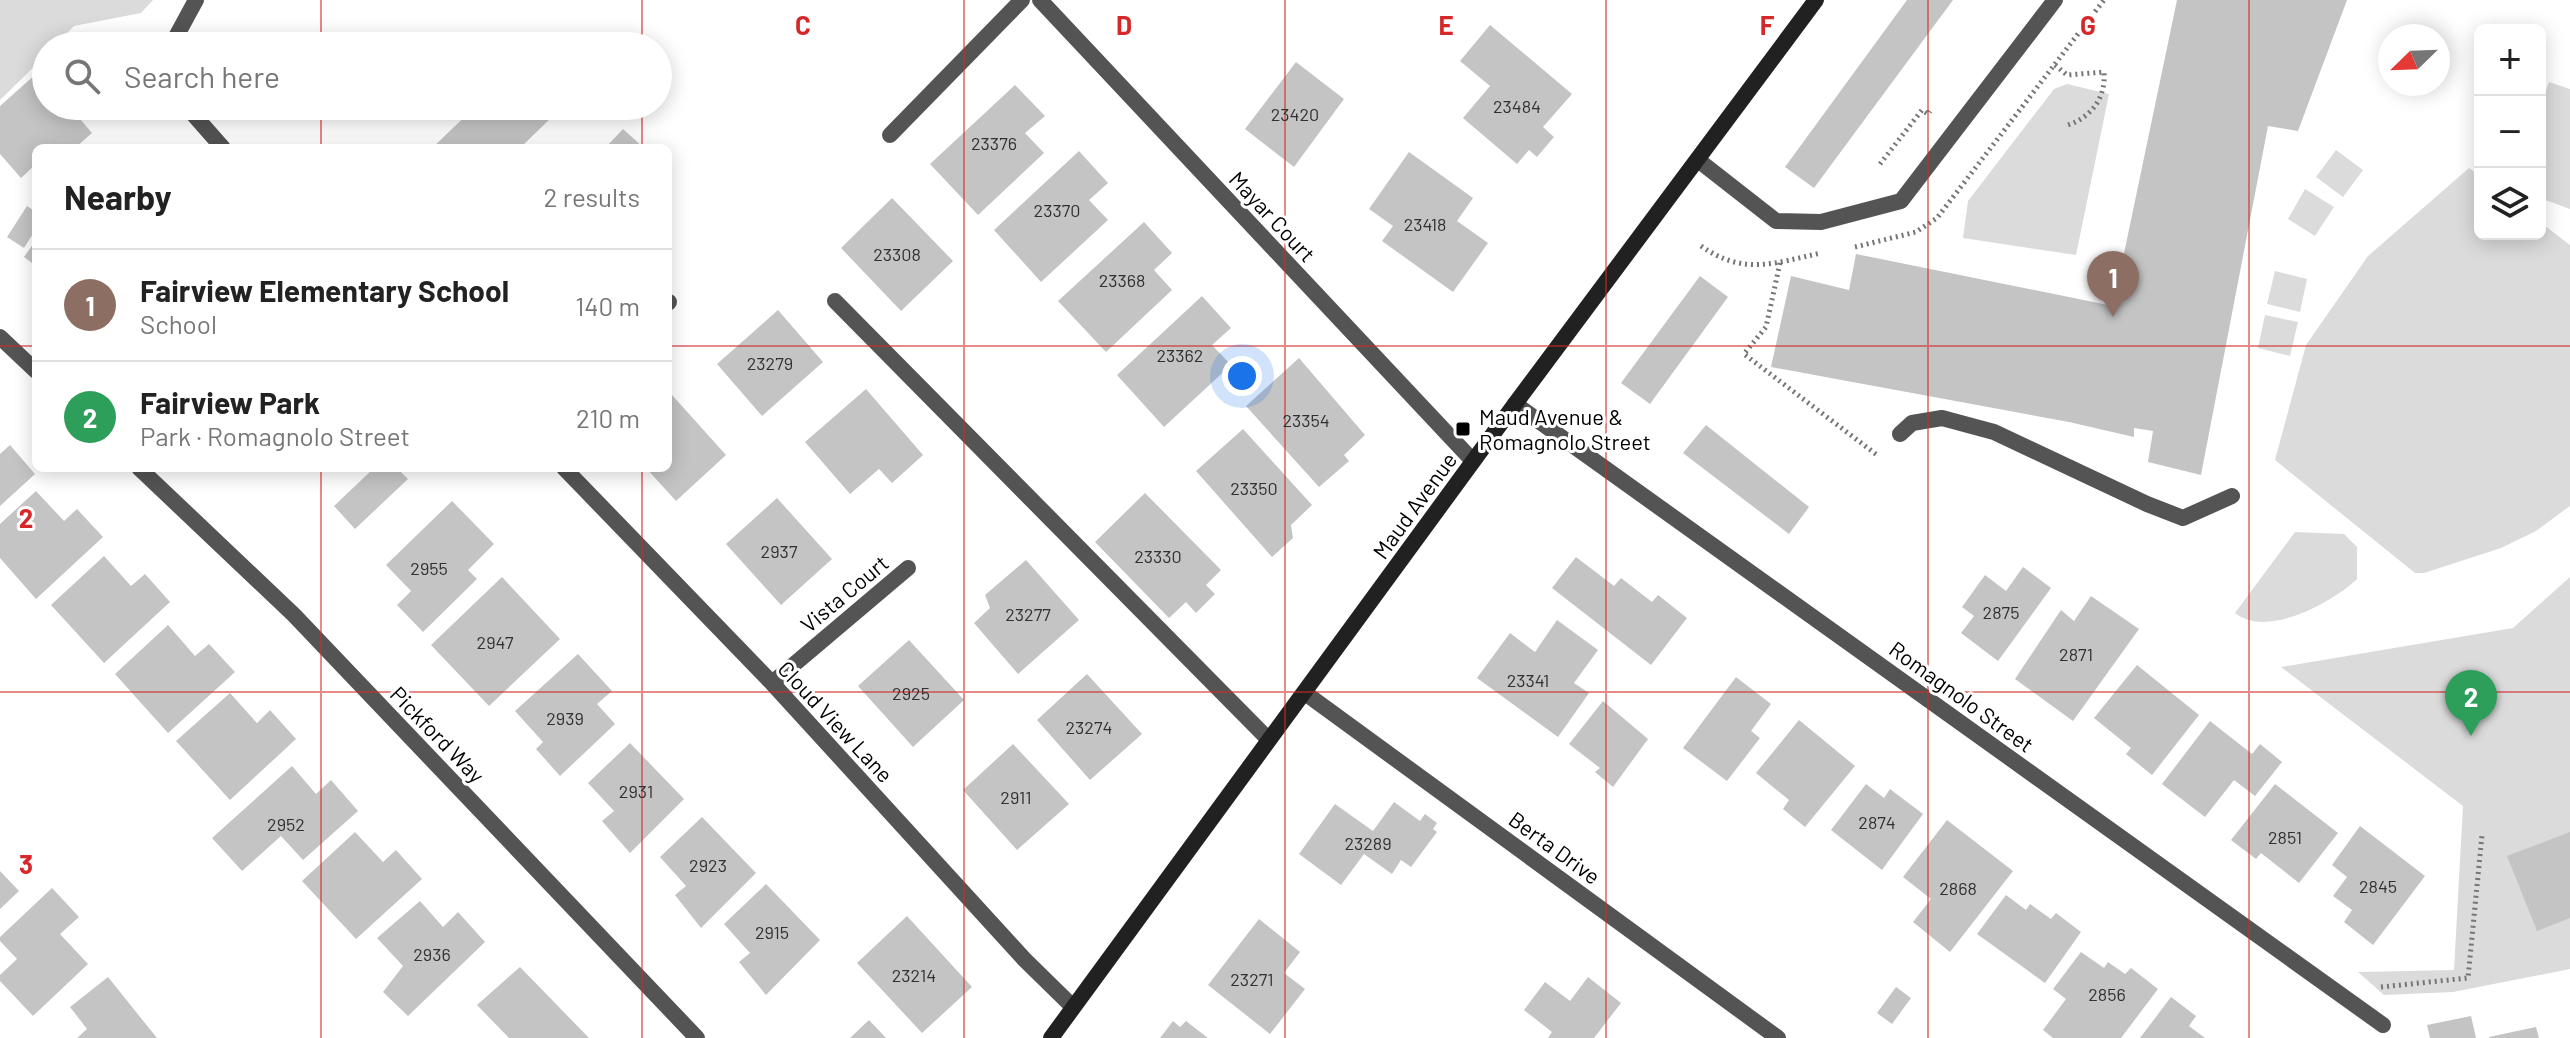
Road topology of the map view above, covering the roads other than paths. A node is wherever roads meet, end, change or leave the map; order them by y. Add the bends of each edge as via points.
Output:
1 (196, 0) edge
2 (1022, 0) edge
3 (1040, 0) edge
4 (1816, 0) edge
5 (2055, 0) edge
6 (179, 32) edge
7 (198, 120) edge
8 (890, 135) dead end
9 (219, 144) edge
10 (1698, 160) junction
11 (835, 301) dead end
12 (0, 337) edge
13 (32, 367) edge
14 (1515, 404) junction
15 (1900, 434) dead end
16 (1473, 461) junction
17 (143, 472) edge
18 (568, 472) edge
19 (2232, 496) dead end
20 (908, 568) dead end
21 (772, 683) junction
22 (1305, 693) junction
23 (1268, 739) junction
24 (1073, 1007) junction
25 (2383, 1025) dead end
26 (697, 1038) edge
27 (1051, 1038) edge
28 (1778, 1038) edge

1 - 6 street
2 - 8 street
3 - 16 street, Mayar Court
4 - 10 street, Maud Avenue
5 - 10 street via 1901,201 1821,222 1776,221
7 - 9 street
10 - 14 street, Maud Avenue
11 - 23 street
12 - 13 street
14 - 16 street, Maud Avenue
14 - 25 street, Romagnolo Street
15 - 19 street via 1912,423 1942,418 1994,432 2183,518
16 - 22 street, Maud Avenue
17 - 26 street, Pickford Way via 294,615
18 - 21 street, Cloud View Lane
20 - 21 street, Vista Court
21 - 24 street, Cloud View Lane
22 - 23 street, Maud Avenue
22 - 28 street, Berta Drive
23 - 24 street, Maud Avenue
24 - 27 street, Maud Avenue

